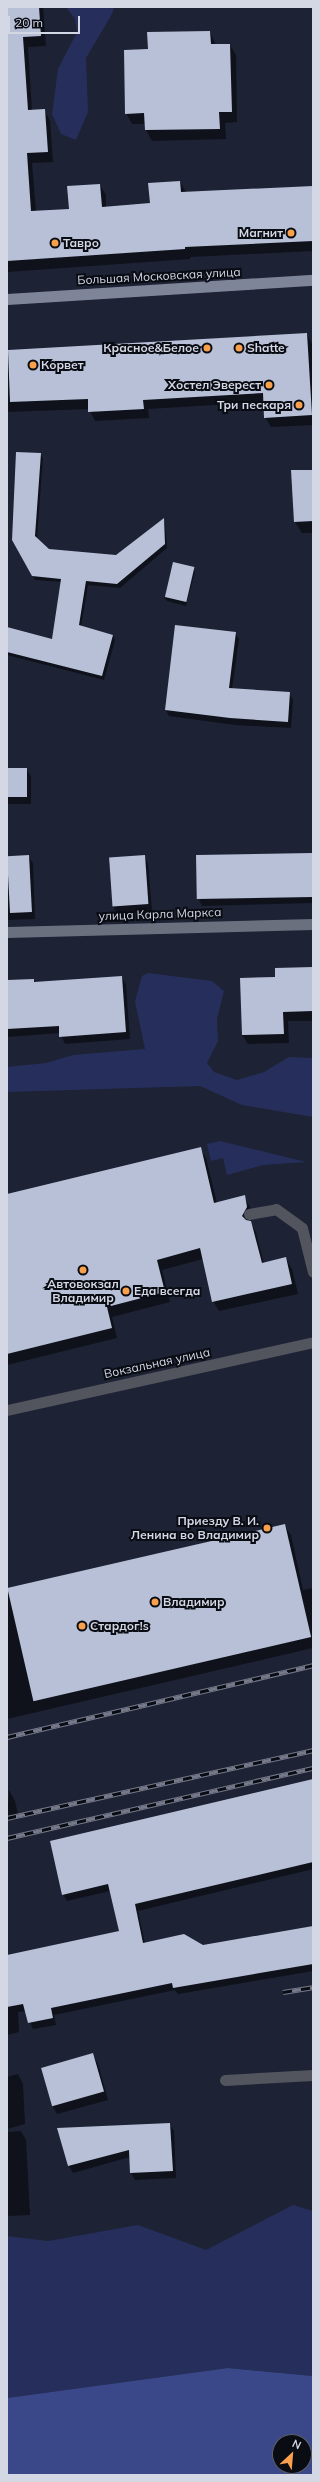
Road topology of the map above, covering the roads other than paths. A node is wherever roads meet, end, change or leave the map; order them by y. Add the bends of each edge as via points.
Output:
1 (313, 280) edge
2 (7, 299) edge
3 (313, 924) edge
4 (7, 932) edge
5 (249, 1214) dead end
6 (313, 1272) edge
7 (313, 1342) edge
8 (7, 1410) edge
9 (313, 2076) edge
10 (224, 2080) dead end

1 - 2 main road, Большая Московская улица
3 - 4 main road, улица Карла Маркса
5 - 6 street via 276,1209 302,1228
7 - 8 street, Вокзальная улица
9 - 10 street

